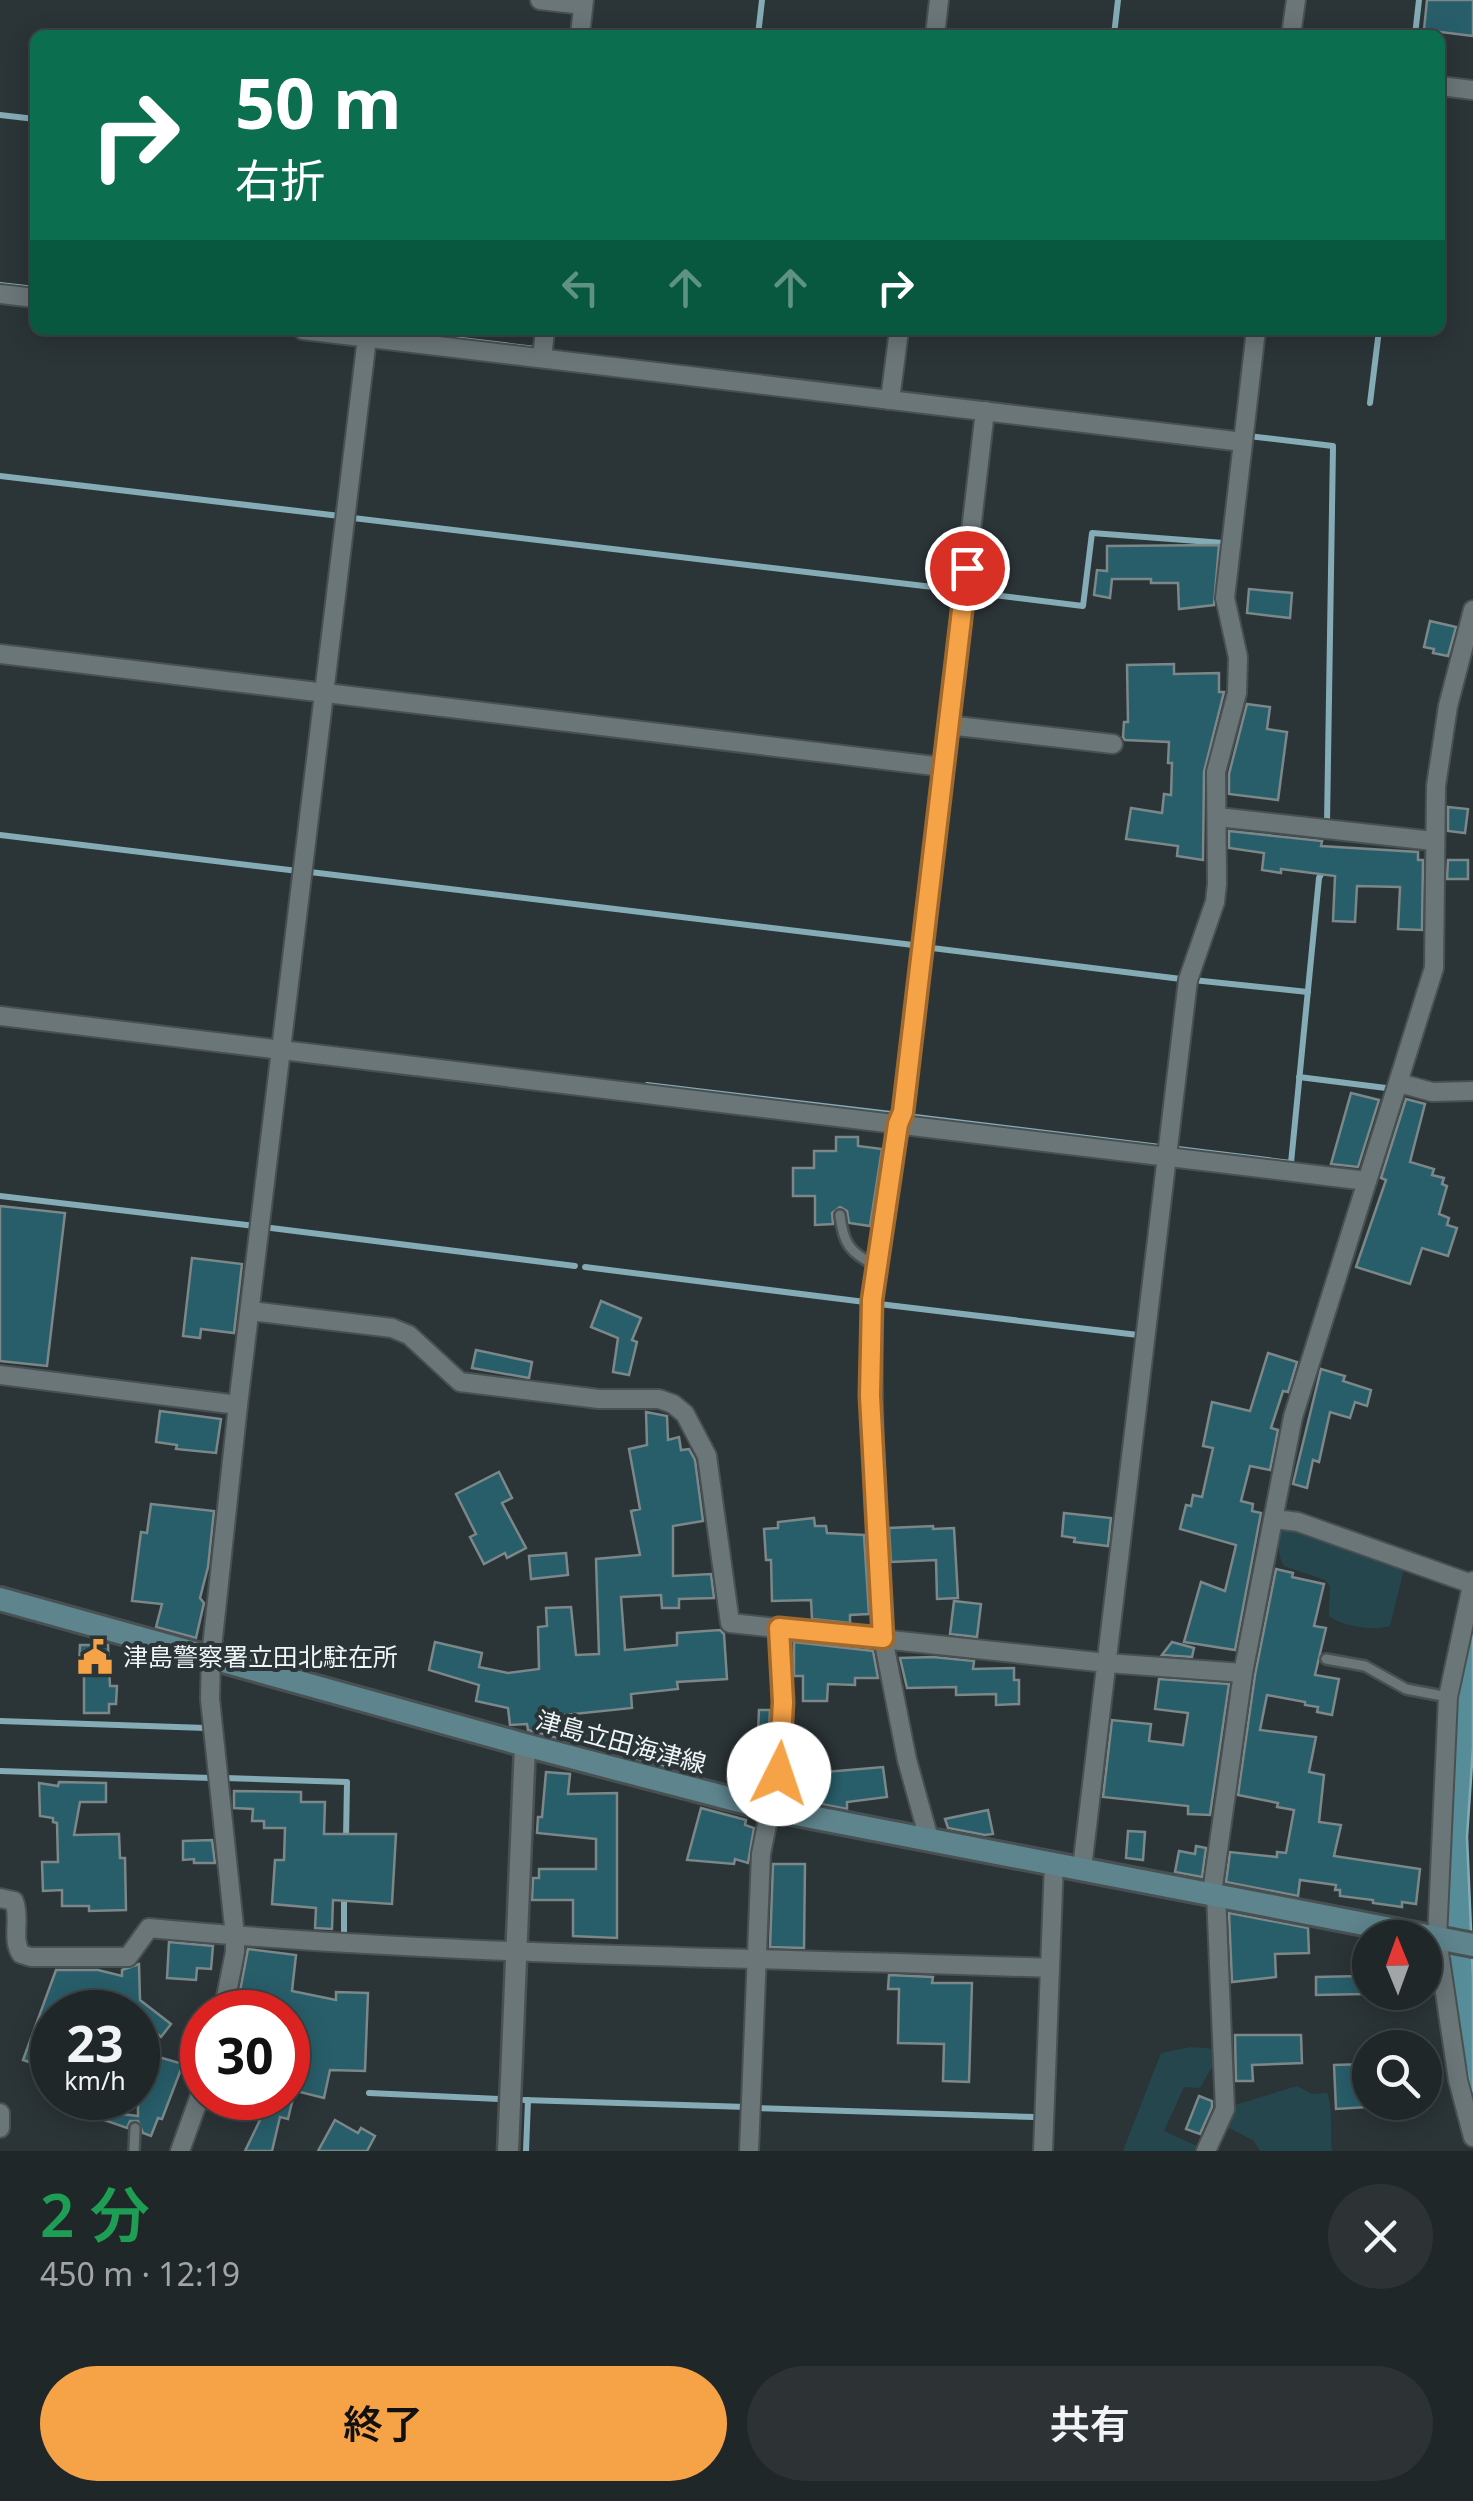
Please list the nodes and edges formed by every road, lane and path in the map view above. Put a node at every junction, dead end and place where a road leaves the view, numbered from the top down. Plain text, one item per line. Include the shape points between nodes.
1 (540, 0) edge
2 (939, 0) edge
3 (1296, 0) edge
4 (584, 3) edge
5 (581, 30) edge
6 (936, 30) edge
7 (1292, 30) edge
8 (1445, 87) edge
9 (1473, 90) edge
10 (0, 294) edge
11 (30, 297) edge
12 (343, 335) edge
13 (544, 335) edge
14 (898, 335) edge
15 (1255, 335) edge
16 (367, 338) junction
17 (542, 358) junction
18 (890, 400) junction
19 (985, 411) junction
20 (1243, 442) junction
21 (1473, 610) edge
22 (0, 654) edge
23 (324, 694) junction
24 (948, 726) junction
25 (1113, 744) dead end
26 (944, 768) junction
27 (1218, 818) junction
28 (1434, 841) junction
29 (0, 1016) edge
30 (282, 1050) junction
31 (1399, 1084) junction
32 (1473, 1091) edge
33 (898, 1124) junction
34 (1168, 1157) junction
35 (1367, 1181) junction
36 (840, 1215) dead end
37 (877, 1266) junction
38 (251, 1311) junction
39 (0, 1376) edge
40 (238, 1404) junction
41 (1274, 1519) junction
42 (1473, 1583) edge
43 (0, 1599) edge
44 (779, 1628) junction
45 (883, 1638) junction
46 (210, 1657) junction
47 (1326, 1659) dead end
48 (1107, 1663) junction
49 (1242, 1674) junction
50 (1448, 1697) junction
51 (525, 1745) junction
52 (774, 1810) junction
53 (930, 1839) junction
54 (1054, 1863) junction
55 (1082, 1868) junction
56 (1214, 1893) junction
57 (0, 1898) edge
58 (1437, 1920) edge
59 (1352, 1922) edge
60 (235, 1936) junction
61 (1442, 1940) edge
62 (1473, 1945) edge
63 (515, 1949) junction
64 (757, 1958) junction
65 (1050, 1968) junction
66 (1442, 1977) edge
67 (227, 1990) edge
68 (0, 2113) edge
69 (191, 2120) edge
70 (0, 2128) edge
71 (135, 2128) dead end
72 (1473, 2138) edge
73 (134, 2151) edge
74 (180, 2151) edge
75 (508, 2151) edge
76 (749, 2151) edge
77 (1043, 2151) edge
78 (1206, 2151) edge

1 - 4 street
2 - 6 street
3 - 7 street
4 - 5 street
8 - 9 street
10 - 11 street
12 - 16 street
13 - 17 street
14 - 18 street
15 - 20 street
16 - 17 street
16 - 23 street
17 - 18 street
18 - 19 street
19 - 20 street
19 - 24 street
20 - 27 street via 1225,598 1238,657 1236,693 1216,772
21 - 28 street via 1448,706
22 - 23 street
23 - 26 street
23 - 30 street
24 - 25 street
24 - 26 street
26 - 33 street
27 - 28 street
27 - 34 street via 1215,902 1188,980
28 - 31 street via 1434,968
29 - 30 street
30 - 33 street
30 - 38 street
31 - 32 street
31 - 35 street
33 - 34 street
33 - 37 street
34 - 35 street
34 - 48 street
35 - 41 street via 1293,1416
36 - 37 lane via 847,1247
37 - 45 street via 870,1396
38 - 40 street
38 - 44 street via 392,1328 409,1335 460,1382 673,1404 707,1456 730,1623
39 - 40 street
40 - 46 street
41 - 42 street
41 - 49 street
42 - 50 street
43 - 46 main road, 津島立田海津線
44 - 45 street
44 - 52 street via 783,1702
45 - 48 street
45 - 53 street via 906,1760
46 - 51 main road, 津島立田海津線
46 - 60 street
47 - 50 lane via 1366,1666 1397,1686
48 - 49 street
48 - 55 street
49 - 56 street
50 - 58 street
51 - 52 main road, 津島立田海津線
51 - 63 street
52 - 53 main road, 津島立田海津線
52 - 64 street via 761,1854
53 - 54 main road, 津島立田海津線
54 - 55 main road, 津島立田海津線
54 - 65 street
55 - 56 main road, 津島立田海津線
56 - 59 main road, 津島立田海津線
56 - 78 street via 1225,2109
57 - 60 street via 14,1901 16,1946 31,1957 128,1958 149,1928
60 - 63 street
60 - 67 street
61 - 62 main road, 津島立田海津線
63 - 64 street
63 - 75 street
64 - 65 street
64 - 76 street
65 - 77 street
66 - 72 street
68 - 70 street
69 - 74 street
71 - 73 lane

